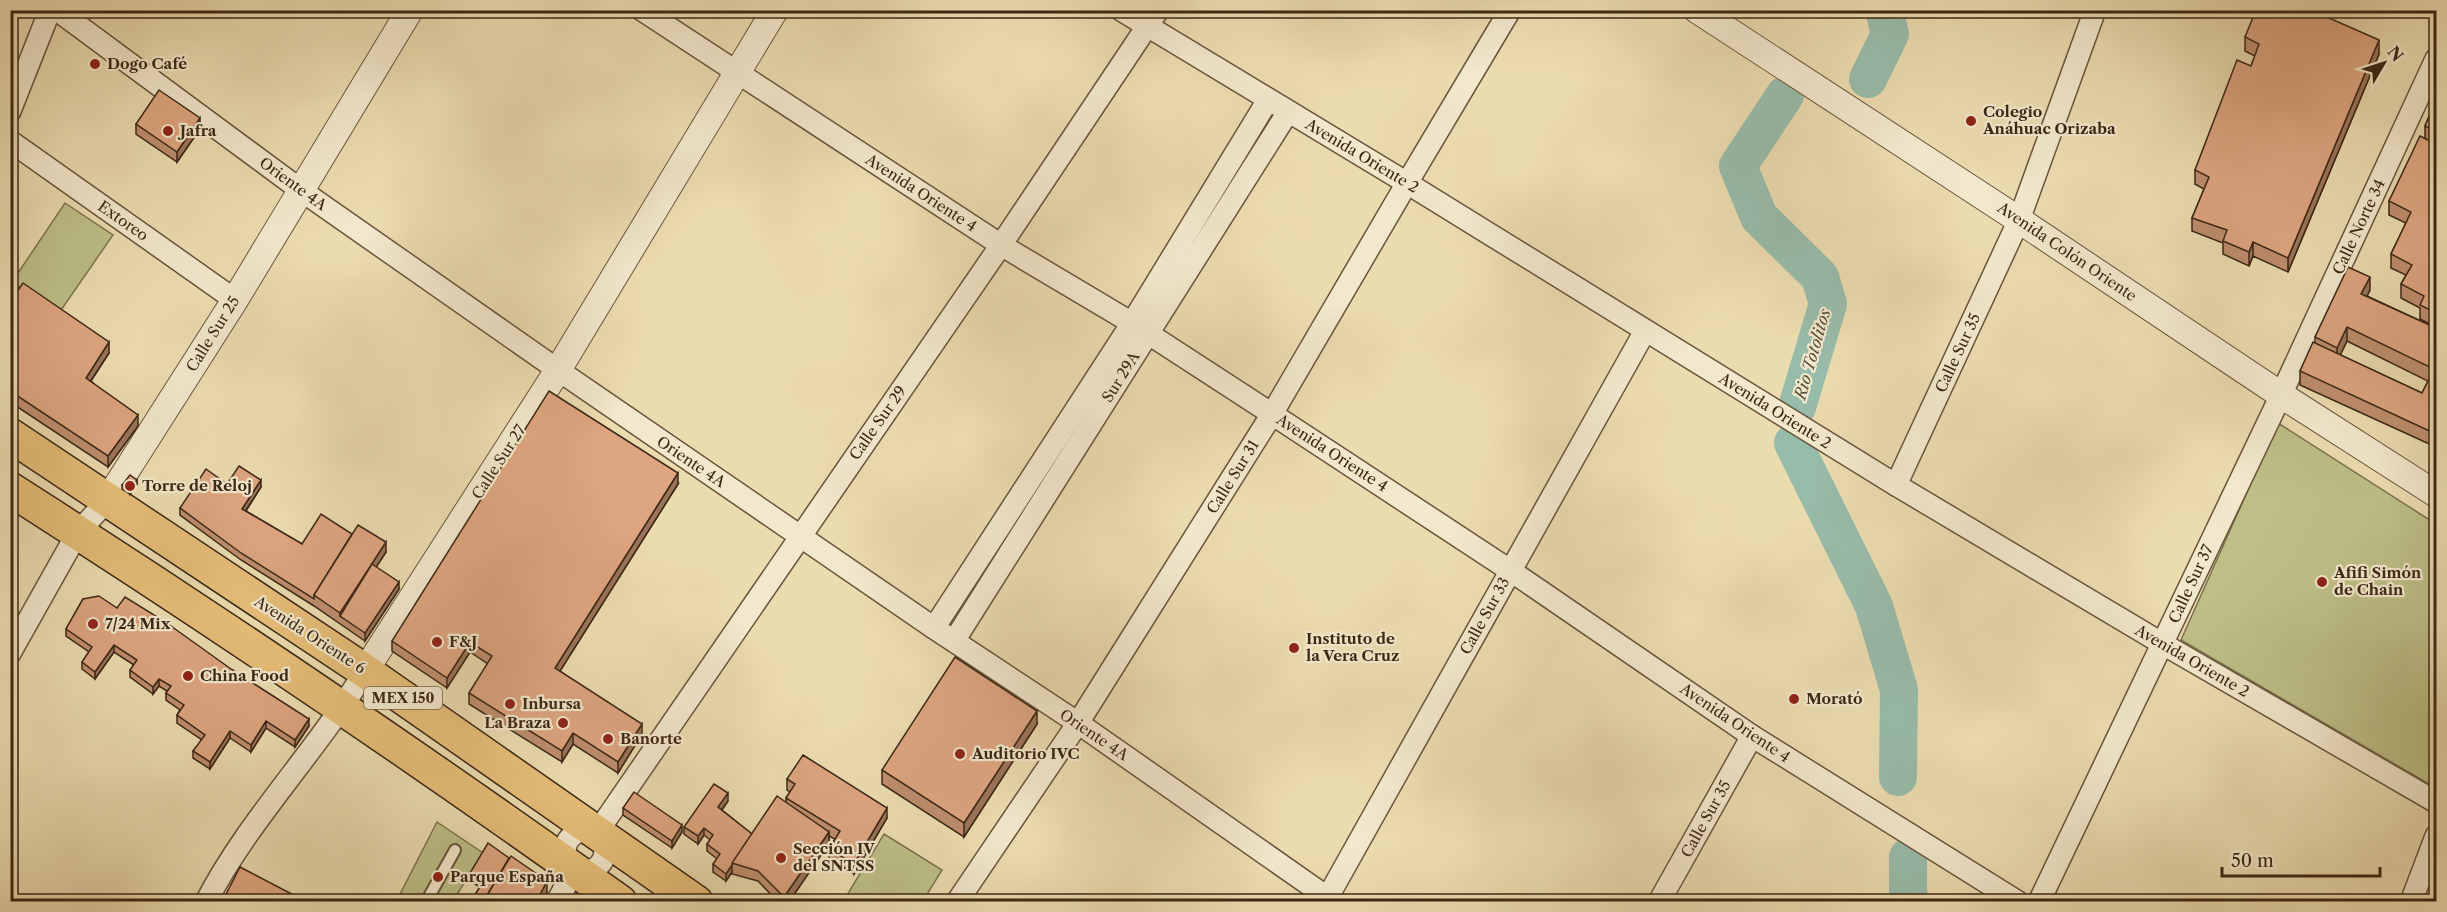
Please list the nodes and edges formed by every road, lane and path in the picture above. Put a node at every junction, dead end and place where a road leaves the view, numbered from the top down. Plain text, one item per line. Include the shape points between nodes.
1 (50, 10) edge
2 (57, 10) edge
3 (410, 10) edge
4 (642, 10) edge
5 (775, 10) edge
6 (1120, 10) edge
7 (1510, 10) edge
8 (1697, 10) edge
9 (2095, 10) edge
10 (1152, 19) edge
11 (2436, 59) edge
12 (19, 65) edge
13 (737, 72) junction
14 (1268, 100) junction
15 (10, 111) edge
16 (1288, 112) junction
17 (10, 141) edge
18 (1407, 183) junction
19 (302, 191) junction
20 (2019, 220) junction
21 (1001, 245) junction
22 (235, 300) junction
23 (1141, 328) junction
24 (1645, 331) junction
25 (558, 370) junction
26 (2281, 395) junction
27 (1272, 414) junction
28 (10, 435) edge
29 (10, 466) edge
30 (1896, 485) junction
31 (10, 489) edge
32 (2436, 494) edge
33 (107, 501) junction
34 (78, 532) junction
35 (800, 536) junction
36 (212, 570) junction
37 (1511, 571) junction
38 (934, 628) junction
39 (954, 641) junction
40 (2163, 644) junction
41 (10, 653) edge
42 (365, 671) junction
43 (343, 707) junction
44 (1078, 723) junction
45 (1752, 736) junction
46 (2436, 802) edge
47 (596, 834) junction
48 (2436, 836) edge
49 (455, 850) dead end
50 (574, 870) junction
51 (1329, 900) edge
52 (206, 902) edge
53 (426, 902) edge
54 (557, 902) edge
55 (620, 902) edge
56 (696, 902) edge
57 (957, 902) edge
58 (1659, 902) edge
59 (2018, 902) edge
60 (2039, 902) edge
61 (2411, 902) edge

1 - 12 street
2 - 19 street, Oriente 4A
3 - 19 street, Calle Sur 25
4 - 13 street, Avenida Oriente 4
5 - 13 street, Calle Sur 27
6 - 10 street, Avenida Oriente 2
7 - 18 street, Calle Sur 31
8 - 20 street, Avenida Colón Oriente
9 - 20 street, Calle Sur 35
10 - 14 street, Avenida Oriente 2
10 - 21 street, Calle Sur 29
11 - 26 street, Calle Norte 34
12 - 15 street
13 - 21 street, Avenida Oriente 4
13 - 25 street, Calle Sur 27
14 - 16 street, Avenida Oriente 2
14 - 23 street, Sur 29A
16 - 18 street, Avenida Oriente 2
16 - 23 street, Sur 29A
17 - 22 street, Extoreo
18 - 24 street, Avenida Oriente 2
18 - 27 street, Calle Sur 31
19 - 22 street, Calle Sur 25
19 - 25 street, Oriente 4A
20 - 26 street, Avenida Colón Oriente
20 - 30 street, Calle Sur 35
21 - 23 street, Avenida Oriente 4
21 - 35 street, Calle Sur 29
22 - 33 street, Calle Sur 25
23 - 27 street, Avenida Oriente 4
23 - 38 street, Sur 29A
23 - 39 street, Sur 29A
24 - 30 street, Avenida Oriente 2
24 - 37 street, Calle Sur 33
25 - 35 street, Oriente 4A
25 - 42 street, Calle Sur 27
26 - 32 street, Avenida Colón Oriente
26 - 40 street, Calle Sur 37
27 - 37 street, Avenida Oriente 4
27 - 44 street, Calle Sur 31
28 - 33 main road, Avenida Oriente 6 / MEX 150
29 - 33 main road via 62,501
30 - 40 street, Avenida Oriente 2
31 - 34 main road, MEX 150
33 - 34 street, Calle Sur 25
33 - 36 main road, Avenida Oriente 6 / MEX 150
34 - 36 main road via 122,530 191,570
34 - 41 street, Calle Sur 25
34 - 43 main road, MEX 150
35 - 38 street, Oriente 4A
35 - 47 street, Calle Sur 29
36 - 42 main road, Avenida Oriente 6 / MEX 150
37 - 45 street, Avenida Oriente 4
37 - 51 street, Calle Sur 33
38 - 39 street, Oriente 4A
39 - 44 street, Oriente 4A
40 - 46 street, Avenida Oriente 2
40 - 60 street, Calle Sur 37
42 - 43 street, Calle Sur 27
42 - 47 main road, Avenida Oriente 6 / MEX 150
43 - 50 main road, MEX 150
43 - 52 street, Calle Sur 27 via 226,863
44 - 51 street, Oriente 4A
44 - 57 street, Calle Sur 31
45 - 58 street, Calle Sur 35
45 - 59 street, Avenida Oriente 4
47 - 50 street via 605,850 603,863 595,870
47 - 50 street via 574,832 564,843
47 - 56 main road, Avenida Oriente 6 / MEX 150
48 - 61 street
49 - 53 lane
50 - 54 street
50 - 55 main road, MEX 150

